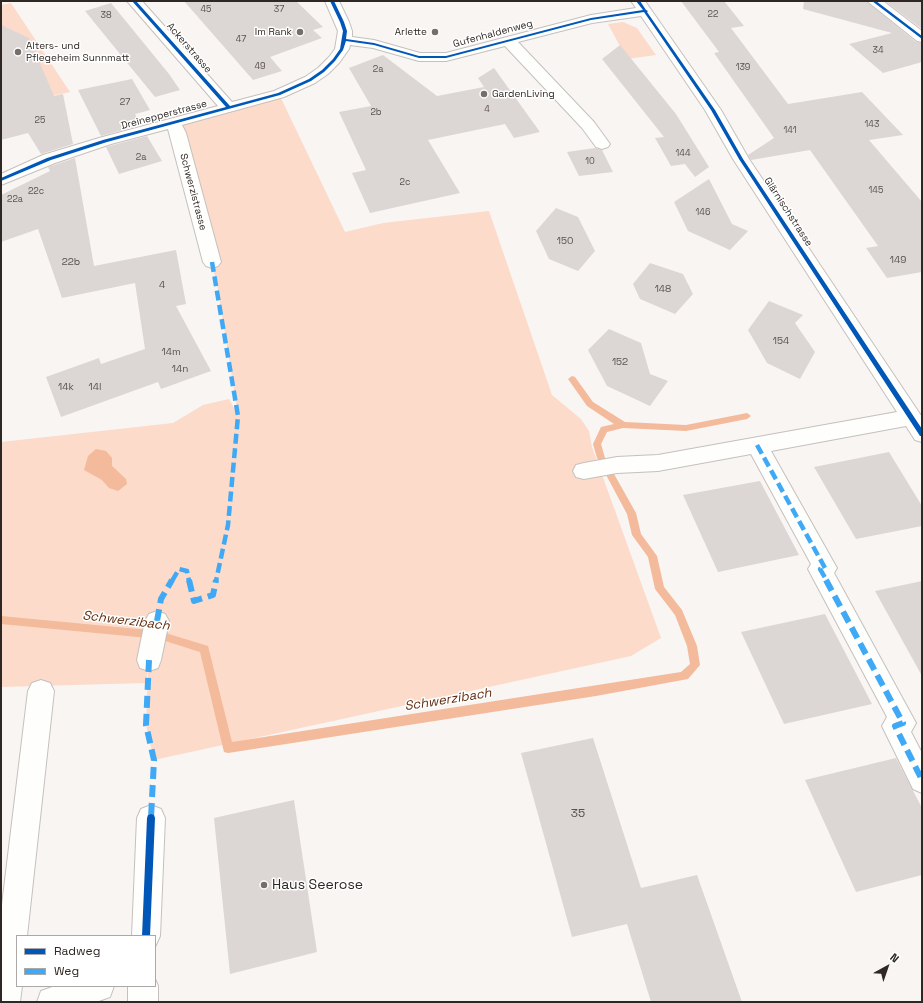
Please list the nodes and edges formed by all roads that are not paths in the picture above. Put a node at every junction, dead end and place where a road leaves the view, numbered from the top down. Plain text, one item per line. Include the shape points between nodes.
1 (134, 1) edge
2 (332, 1) edge
3 (874, 1) edge
4 (642, 6) edge
5 (922, 38) edge
6 (344, 40) junction
7 (508, 40) junction
8 (229, 108) junction
9 (173, 123) junction
10 (602, 144) dead end
11 (1, 180) edge
12 (212, 262) dead end
13 (910, 417) junction
14 (922, 434) edge
15 (757, 445) junction
16 (584, 471) dead end
17 (157, 621) dead end
18 (149, 660) dead end
19 (41, 691) dead end
20 (922, 780) edge
21 (152, 818) dead end
22 (146, 935) edge
23 (96, 987) edge
24 (143, 987) edge
25 (5, 1002) edge
26 (52, 1002) edge
27 (143, 1002) edge

1 - 8 street, Ackerstrasse
2 - 6 street via 342,22
3 - 5 street
4 - 7 street, Gufenhaldenweg
4 - 13 street, Glärnischstrasse via 713,110 749,171
6 - 7 street, Gufenhaldenweg via 374,44 419,57 446,57
6 - 8 street, Dreinepperstrasse via 342,49 334,60 310,80 279,94
7 - 10 street via 588,125
8 - 9 street, Dreinepperstrasse
9 - 11 street, Dreinepperstrasse via 49,159
9 - 12 street, Schwerzistrasse via 178,133
13 - 14 street, Glärnischstrasse
13 - 15 street
15 - 16 street via 658,463 617,465
15 - 20 street via 825,568 820,570 903,723 895,726
17 - 18 street
19 - 25 street
21 - 22 street
23 - 26 street
24 - 27 street

